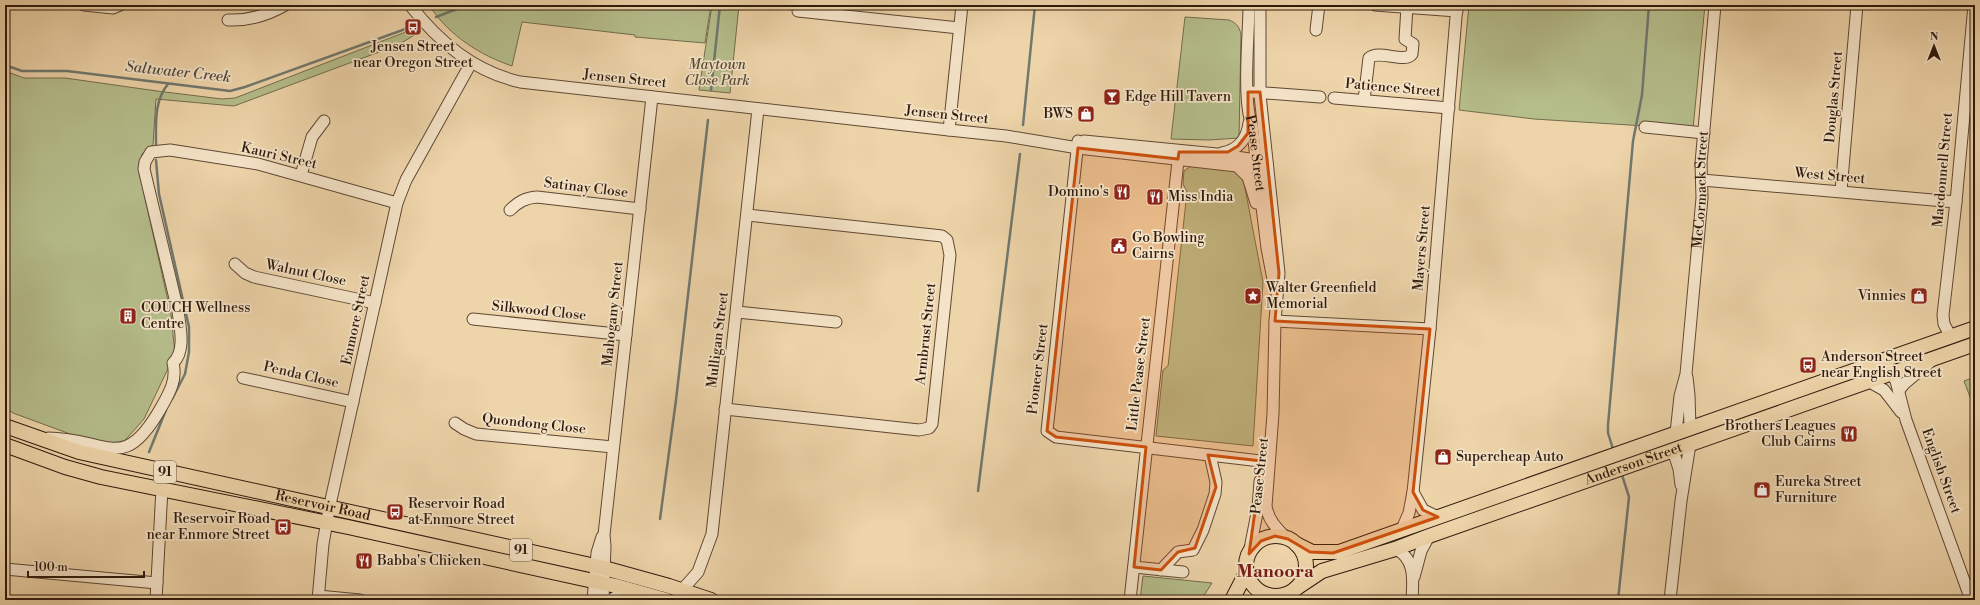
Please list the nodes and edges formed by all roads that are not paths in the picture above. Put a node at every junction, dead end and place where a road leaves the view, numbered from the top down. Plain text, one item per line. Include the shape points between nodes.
1 (84, 5) edge
2 (120, 5) edge
3 (285, 5) edge
4 (410, 5) edge
5 (962, 5) edge
6 (1249, 5) edge
7 (1260, 5) edge
8 (1319, 5) edge
9 (1375, 5) edge
10 (1714, 5) edge
11 (1857, 5) edge
12 (1974, 5) edge
13 (1407, 7) junction
14 (1457, 8) edge
15 (798, 11) dead end
16 (228, 20) dead end
17 (959, 28) junction
18 (1316, 30) dead end
19 (471, 62) junction
20 (1248, 92) junction
21 (1260, 92) junction
22 (652, 97) junction
23 (1320, 97) dead end
24 (1334, 98) dead end
25 (1364, 100) junction
26 (1449, 108) junction
27 (758, 109) junction
28 (1249, 117) junction
29 (324, 121) dead end
30 (1645, 127) dead end
31 (949, 130) junction
32 (1704, 133) junction
33 (1078, 145) junction
34 (1218, 154) junction
35 (1178, 156) junction
36 (1260, 162) junction
37 (1237, 166) junction
38 (301, 175) junction
39 (1702, 180) junction
40 (1841, 192) junction
41 (1956, 202) junction
42 (397, 203) junction
43 (640, 209) junction
44 (510, 210) dead end
45 (747, 216) junction
46 (1264, 228) junction
47 (235, 264) dead end
48 (1277, 301) junction
49 (375, 303) junction
50 (737, 312) junction
51 (473, 319) dead end
52 (1275, 321) junction
53 (836, 322) dead end
54 (1975, 328) edge
55 (1430, 329) junction
56 (626, 335) junction
57 (1950, 337) junction
58 (1975, 344) edge
59 (1936, 358) junction
60 (1884, 360) junction
61 (1890, 373) junction
62 (243, 378) dead end
63 (1868, 381) junction
64 (1899, 390) junction
65 (353, 402) junction
66 (725, 409) junction
67 (1904, 416) junction
68 (456, 423) dead end
69 (5, 426) edge
70 (1683, 431) junction
71 (35, 438) junction
72 (1690, 444) junction
73 (5, 445) edge
74 (613, 448) junction
75 (1146, 448) junction
76 (1673, 450) junction
77 (1210, 455) junction
78 (1266, 461) junction
79 (162, 488) junction
80 (1413, 492) junction
81 (1681, 499) junction
82 (329, 508) junction
83 (1438, 517) junction
84 (326, 523) junction
85 (1402, 529) junction
86 (1429, 536) junction
87 (1292, 541) junction
88 (1395, 549) junction
89 (1249, 554) junction
90 (600, 567) junction
91 (1134, 567) junction
92 (5, 569) edge
93 (1161, 570) junction
94 (1247, 571) junction
95 (698, 572) junction
96 (1183, 572) dead end
97 (1414, 578) junction
98 (599, 582) junction
99 (157, 583) junction
100 (1295, 589) junction
101 (682, 590) junction
102 (1275, 595) junction
103 (318, 598) edge
104 (705, 598) edge
105 (156, 600) edge
106 (360, 600) edge
107 (594, 600) edge
108 (603, 600) edge
109 (611, 600) edge
110 (642, 600) edge
111 (666, 600) edge
112 (1130, 600) edge
113 (1232, 600) edge
114 (1258, 600) edge
115 (1412, 600) edge
116 (1670, 600) edge
117 (1971, 600) edge

1 - 2 street via 113,8
3 - 16 street via 246,21
4 - 19 street, Jensen Street via 439,39
5 - 17 street
6 - 20 street, Pease Street
7 - 21 street, Pease Street
8 - 18 street
9 - 13 street
10 - 32 street, McCormack Street
11 - 40 street, Douglas Street
12 - 41 street, Macdonnell Street
13 - 14 street
13 - 25 street via 1404,39 1413,44 1412,54 1407,58 1376,55 1369,58
14 - 26 street, Mayers Street
15 - 17 street
17 - 31 street
19 - 22 street, Jensen Street via 498,76 520,82
19 - 42 street, Enmore Street via 406,180
20 - 21 street
20 - 28 street, Pease Street
21 - 23 street
21 - 36 street, Pease Street
22 - 27 street, Jensen Street
22 - 43 street, Mahogany Street
24 - 25 street, Patience Street
25 - 26 street, Patience Street
26 - 55 street, Mayers Street
27 - 31 street, Jensen Street
27 - 45 street, Mulligan Street
28 - 34 street via 1248,133 1242,142 1233,150
28 - 36 street, Pease Street
29 - 38 street via 312,137
30 - 32 street
31 - 33 street, Jensen Street via 1032,136
32 - 39 street, McCormack Street
33 - 35 street, Jensen Street
33 - 75 street, Pioneer Street via 1047,431 1056,437
34 - 35 street, Jensen Street
34 - 36 street, Jensen Street
35 - 37 street, Jensen Street
35 - 75 street, Little Pease Street
36 - 37 street, Jensen Street
36 - 46 street, Pease Street
36 - 48 street, Pease Street via 1279,266
37 - 46 street via 1246,173 1250,182
38 - 42 street, Kauri Street
38 - 71 street, Kauri Street via 246,162 170,150 151,152 144,169 181,331 180,352 173,363 175,379 148,429 141,438 126,446 106,448 68,440
39 - 40 street, West Street
39 - 70 street, McCormack Street via 1686,374 1680,396
40 - 41 street, West Street
41 - 57 street, Macdonnell Street via 1944,315
42 - 49 street, Enmore Street
43 - 44 street, Satinay Close via 536,197 527,198
43 - 56 street, Mahogany Street
45 - 50 street, Mulligan Street
45 - 66 street, Armbrust Street via 942,236 947,240 950,256 932,424 929,428 919,430
46 - 48 street, Pease Street
47 - 49 street, Walnut Close via 254,277
48 - 52 street, Pease Street
49 - 65 street, Enmore Street
50 - 53 street
50 - 66 street, Mulligan Street
51 - 56 street, Silkwood Close
52 - 55 street
52 - 78 street, Pease Street
54 - 57 main road, Anderson Street
55 - 80 street, Mayers Street
56 - 74 street, Mahogany Street
57 - 60 main road, Anderson Street
58 - 59 main road, Anderson Street
59 - 61 main road, Anderson Street
59 - 64 street
60 - 61 street, English Street
60 - 70 main road, Anderson Street
61 - 63 main road, Anderson Street
61 - 64 street, English Street
61 - 67 street, English Street
62 - 65 street, Penda Close
63 - 67 street via 1884,390
63 - 72 main road, Anderson Street
64 - 67 street, English Street
65 - 82 street, Enmore Street
66 - 95 street, Mulligan Street via 712,534
67 - 117 street, English Street
68 - 74 street, Quondong Close via 464,430 476,434
69 - 71 main road, Reservoir Road / 91
70 - 72 main road, McCormack Street
70 - 76 main road, McCormack Street
70 - 83 main road, Anderson Street
71 - 82 main road, Reservoir Road / 91 via 79,452
72 - 76 main road, Anderson Street
72 - 81 street, McCormack Street
73 - 79 main road, Reservoir Road / 91 via 83,473
74 - 90 street, Mahogany Street via 604,535 598,548
75 - 77 street, Pioneer Street
75 - 91 street, Little Pease Street
76 - 81 street, McCormack Street via 1680,473
76 - 86 main road, Anderson Street
77 - 78 street, Pioneer Street
77 - 93 street via 1216,487 1203,530 1193,550 1178,552
78 - 87 street, Pease Street via 1267,512 1276,528
78 - 89 street, Pease Street
79 - 84 main road, Reservoir Road / 91
79 - 99 street
80 - 83 street via 1423,510
80 - 85 street, Mayers Street via 1409,513
81 - 116 street, McCormack Street
82 - 84 street, Enmore Street
82 - 90 main road, Reservoir Road / 91
83 - 85 main road, Anderson Street
84 - 98 main road, Reservoir Road / 91
84 - 103 street, Enmore Street
85 - 87 main road, Anderson Street via 1333,553 1310,552
86 - 88 main road, Anderson Street
86 - 97 street via 1421,551
87 - 89 main road via 1279,536 1265,538 1257,543
87 - 100 main road via 1304,556 1306,566 1302,581
88 - 97 street via 1404,554 1410,563
88 - 100 main road, Anderson Street via 1322,571
89 - 94 main road
90 - 98 street, Mahogany Street
90 - 101 main road, Reservoir Road / 91
91 - 93 street
91 - 112 street, Little Pease Street
92 - 99 street
93 - 96 street
94 - 102 main road via 1249,579 1257,588
94 - 113 main road
95 - 101 street, Mulligan Street
95 - 104 street, Mulligan Street
97 - 115 street
98 - 107 street
98 - 108 street
98 - 111 main road, Reservoir Road / 91
99 - 105 street
100 - 102 main road
101 - 104 main road, Reservoir Road / 91
102 - 114 main road
103 - 106 street
109 - 110 street via 622,595

